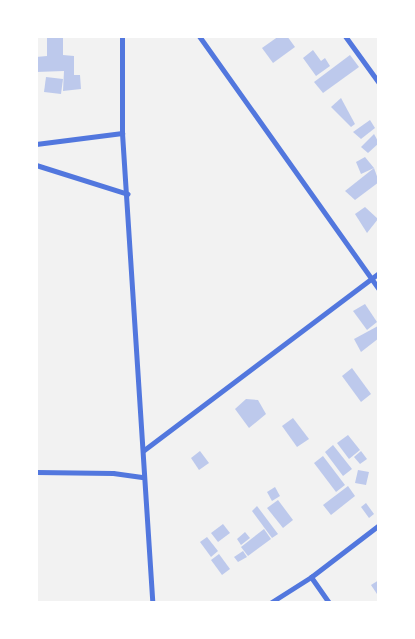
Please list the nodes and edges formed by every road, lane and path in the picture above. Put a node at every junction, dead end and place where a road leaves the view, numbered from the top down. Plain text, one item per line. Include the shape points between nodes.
1 (122, 36) edge
2 (199, 36) edge
3 (345, 36) edge
4 (379, 83) edge
5 (122, 133) junction
6 (36, 144) edge
7 (36, 165) edge
8 (128, 194) junction
9 (379, 273) edge
10 (371, 278) junction
11 (379, 290) edge
12 (144, 450) junction
13 (36, 472) edge
14 (142, 477) junction
15 (379, 525) edge
16 (311, 576) junction
17 (152, 603) edge
18 (270, 603) edge
19 (329, 603) edge

1 - 5 street
2 - 10 street
3 - 4 street
5 - 6 street
5 - 8 street
7 - 8 street
8 - 12 street
9 - 10 street
10 - 11 street
10 - 12 street
12 - 14 street
13 - 14 street via 113,473
14 - 17 street
15 - 16 street
16 - 18 street
16 - 19 street

